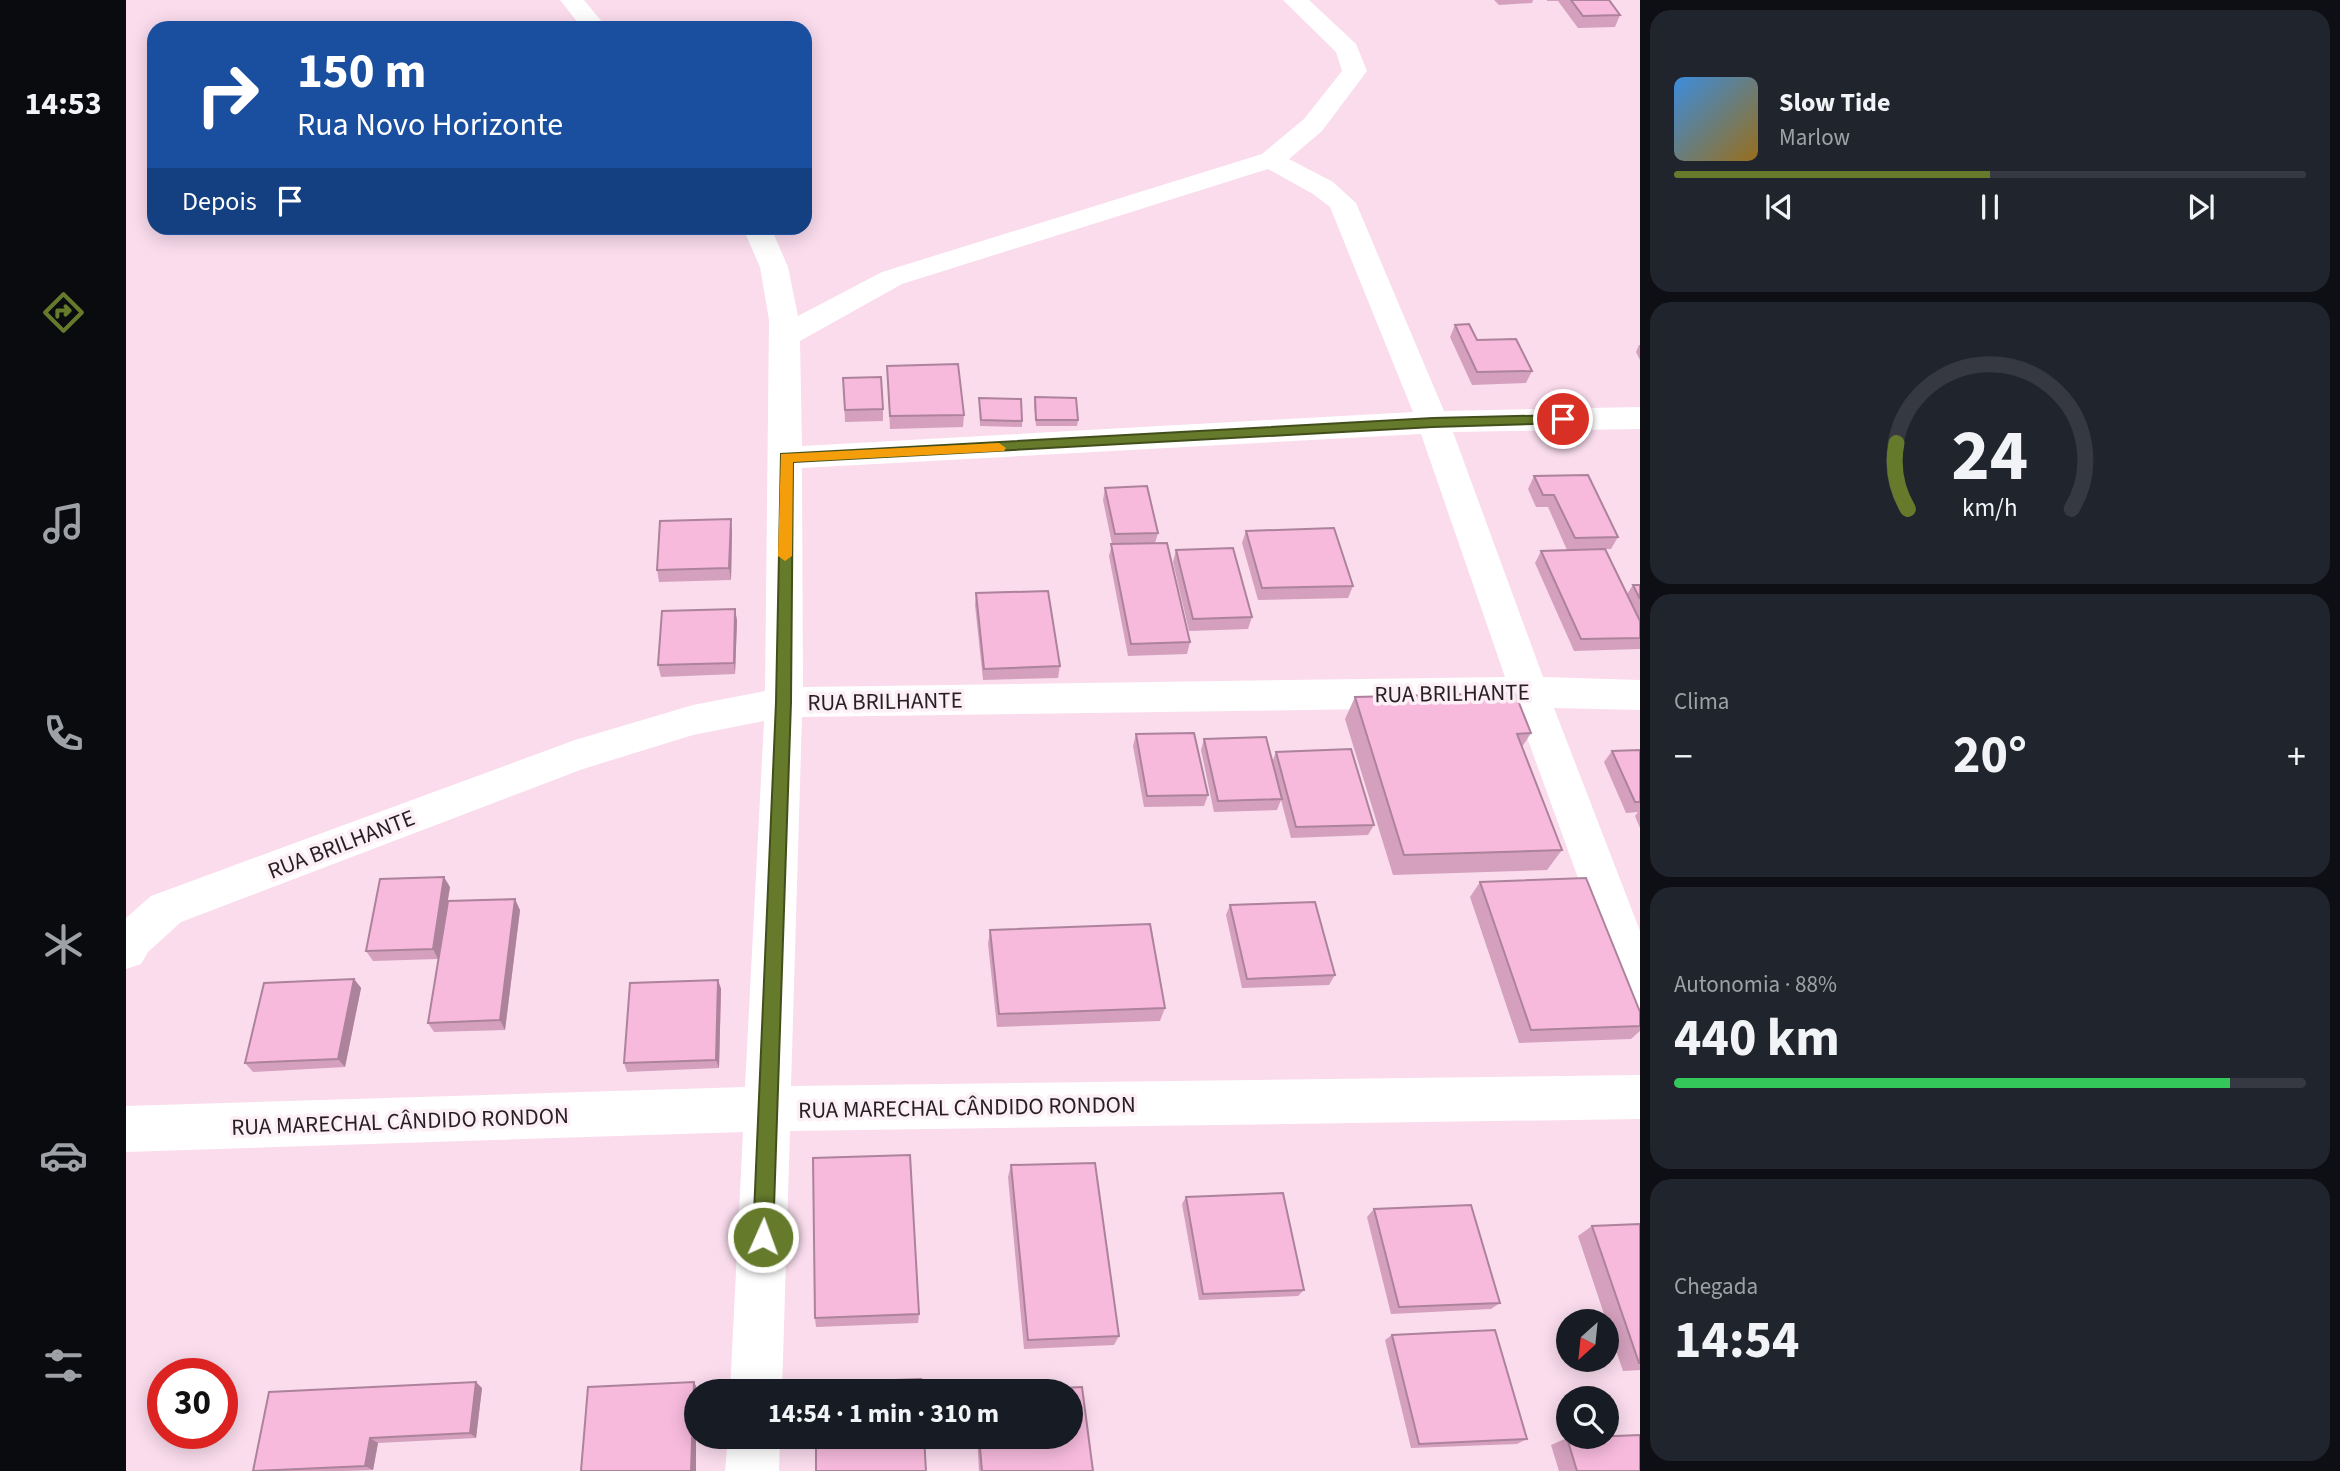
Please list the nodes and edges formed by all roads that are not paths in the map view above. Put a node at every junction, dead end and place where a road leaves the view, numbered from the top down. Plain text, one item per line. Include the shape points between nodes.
1 (572, 0) edge
2 (1295, 0) edge
3 (589, 21) edge
4 (1271, 160) junction
5 (760, 235) edge
6 (785, 336) junction
7 (1640, 418) edge
8 (1433, 422) junction
9 (786, 458) junction
10 (1529, 692) junction
11 (1640, 695) edge
12 (784, 702) junction
13 (130, 944) edge
14 (1640, 988) edge
15 (1640, 1097) edge
16 (768, 1109) junction
17 (126, 1129) edge
18 (757, 1379) edge
19 (753, 1449) edge
20 (752, 1471) edge

1 - 3 street
2 - 4 street via 1347,49 1355,71 1313,125
4 - 6 street via 892,278
4 - 8 street via 1342,203
5 - 6 street via 774,267
6 - 9 street
7 - 8 street
8 - 9 street
8 - 10 street
9 - 12 street
10 - 11 street, RUA BRILHANTE
10 - 12 street, RUA BRILHANTE
10 - 14 street
12 - 13 street, RUA BRILHANTE via 693,720 575,756 166,909
12 - 16 street
15 - 16 street, RUA MARECHAL CÂNDIDO RONDON
16 - 17 street, RUA MARECHAL CÂNDIDO RONDON
16 - 18 street
19 - 20 street

